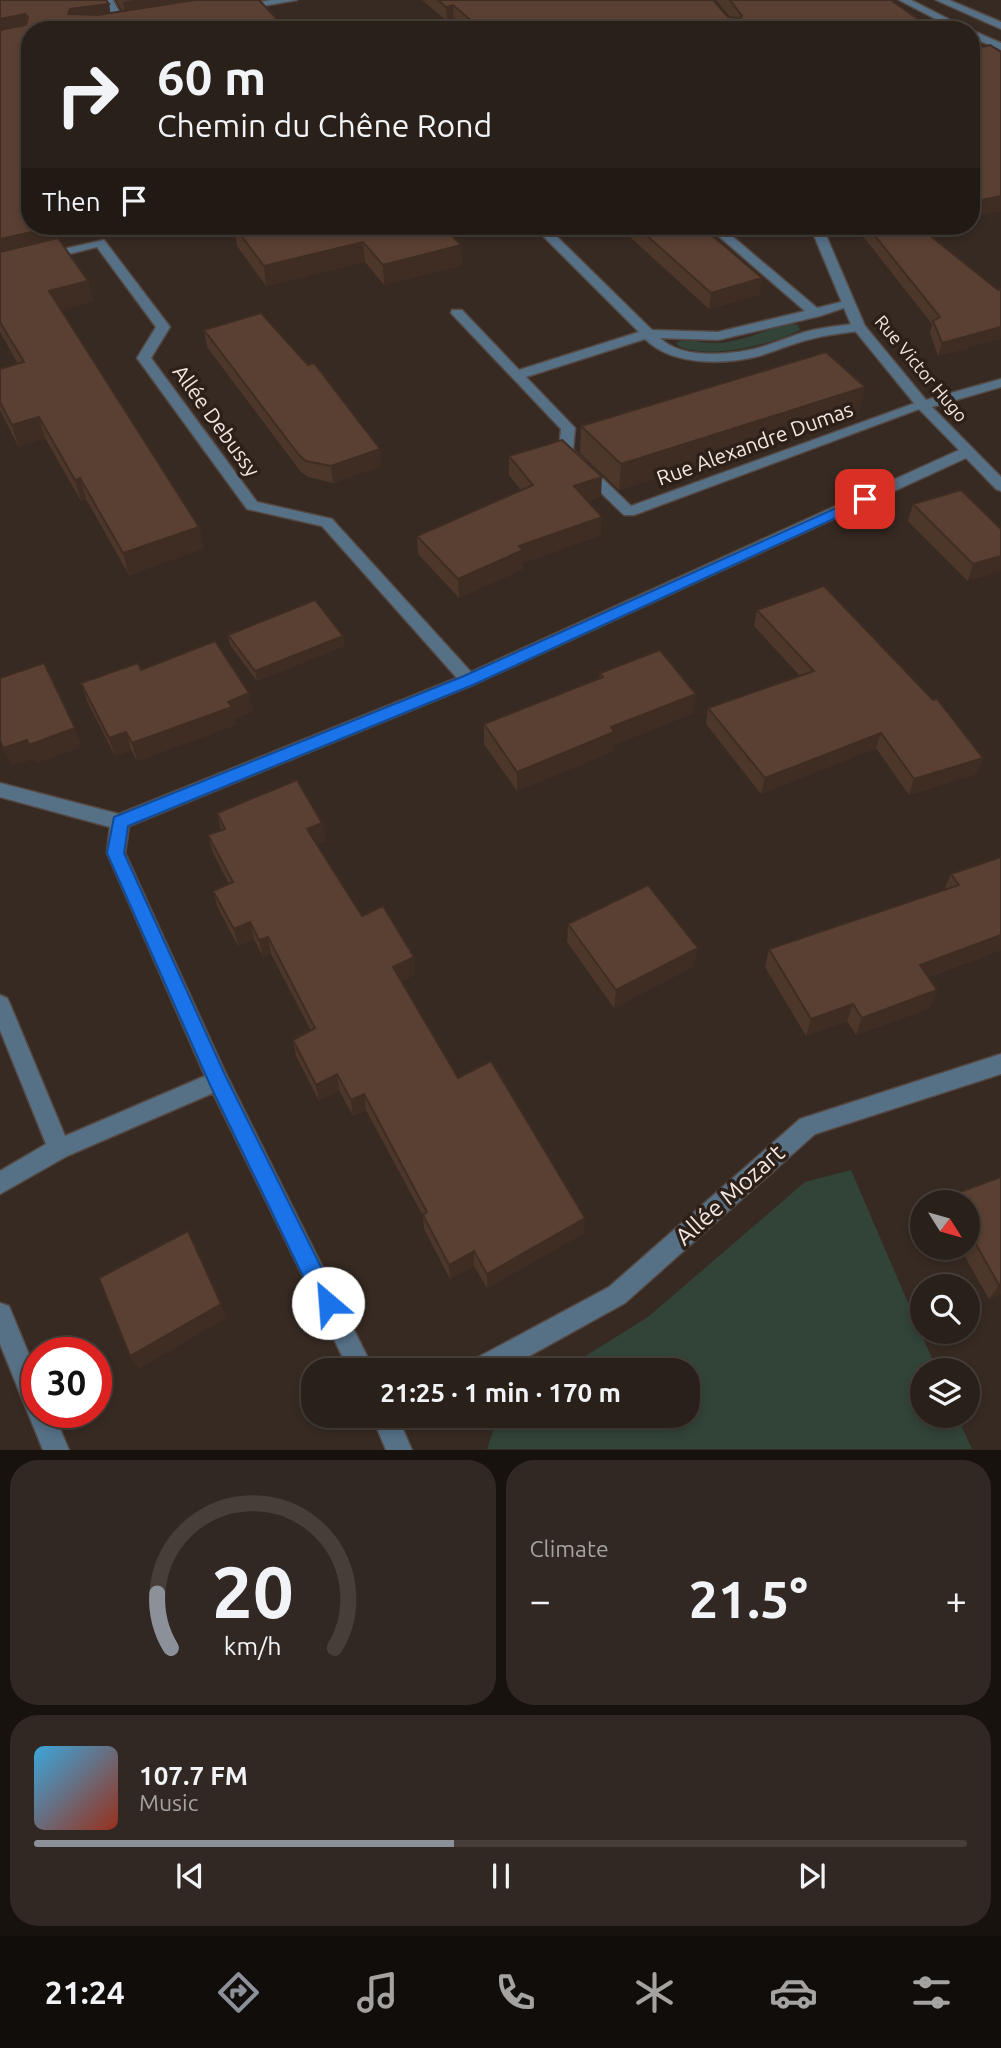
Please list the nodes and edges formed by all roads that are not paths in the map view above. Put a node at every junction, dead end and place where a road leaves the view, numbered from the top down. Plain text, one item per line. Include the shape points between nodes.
1 (108, 0) edge
2 (292, 0) edge
3 (904, 0) edge
4 (941, 0) edge
5 (226, 9) edge
6 (119, 21) edge
7 (947, 21) edge
8 (1001, 26) edge
9 (980, 37) edge
10 (1001, 47) edge
11 (548, 235) edge
12 (724, 235) edge
13 (820, 235) edge
14 (0, 267) edge
15 (849, 304) junction
16 (457, 313) dead end
17 (815, 313) junction
18 (859, 327) junction
19 (647, 334) junction
20 (517, 375) junction
21 (1001, 383) edge
22 (923, 405) junction
23 (967, 452) junction
24 (1001, 486) edge
25 (469, 680) junction
26 (0, 790) edge
27 (120, 822) junction
28 (0, 1004) edge
29 (1001, 1064) edge
30 (218, 1081) junction
31 (59, 1149) junction
32 (0, 1183) edge
33 (0, 1315) edge
34 (356, 1358) edge
35 (502, 1358) edge
36 (21, 1366) edge
37 (47, 1428) edge
38 (392, 1428) edge
39 (56, 1450) edge
40 (399, 1450) edge

1 - 6 street
2 - 5 street
3 - 7 street
4 - 8 street
9 - 10 street
11 - 19 street
12 - 17 street
13 - 15 street, Rue Victor Hugo
14 - 25 street, Allée Debussy via 100,243 163,327 144,358 252,506 327,522
15 - 17 street
15 - 18 street, Rue Victor Hugo
16 - 20 street
17 - 19 street via 718,336
18 - 19 street via 809,335 755,353 715,358 660,346
18 - 22 street, Rue Victor Hugo
19 - 20 street
20 - 22 street, Rue Alexandre Dumas via 568,428 566,451 629,512
21 - 22 street, Rue Alexandre Dumas
22 - 23 street, Rue Victor Hugo
23 - 24 street, Rue Victor Hugo
23 - 25 street
25 - 27 street
26 - 27 street
27 - 30 street via 116,853
28 - 31 street
29 - 35 street, Allée Mozart via 808,1126 617,1296
30 - 31 street
30 - 34 street
31 - 32 street
33 - 36 street
37 - 39 street
38 - 40 street

